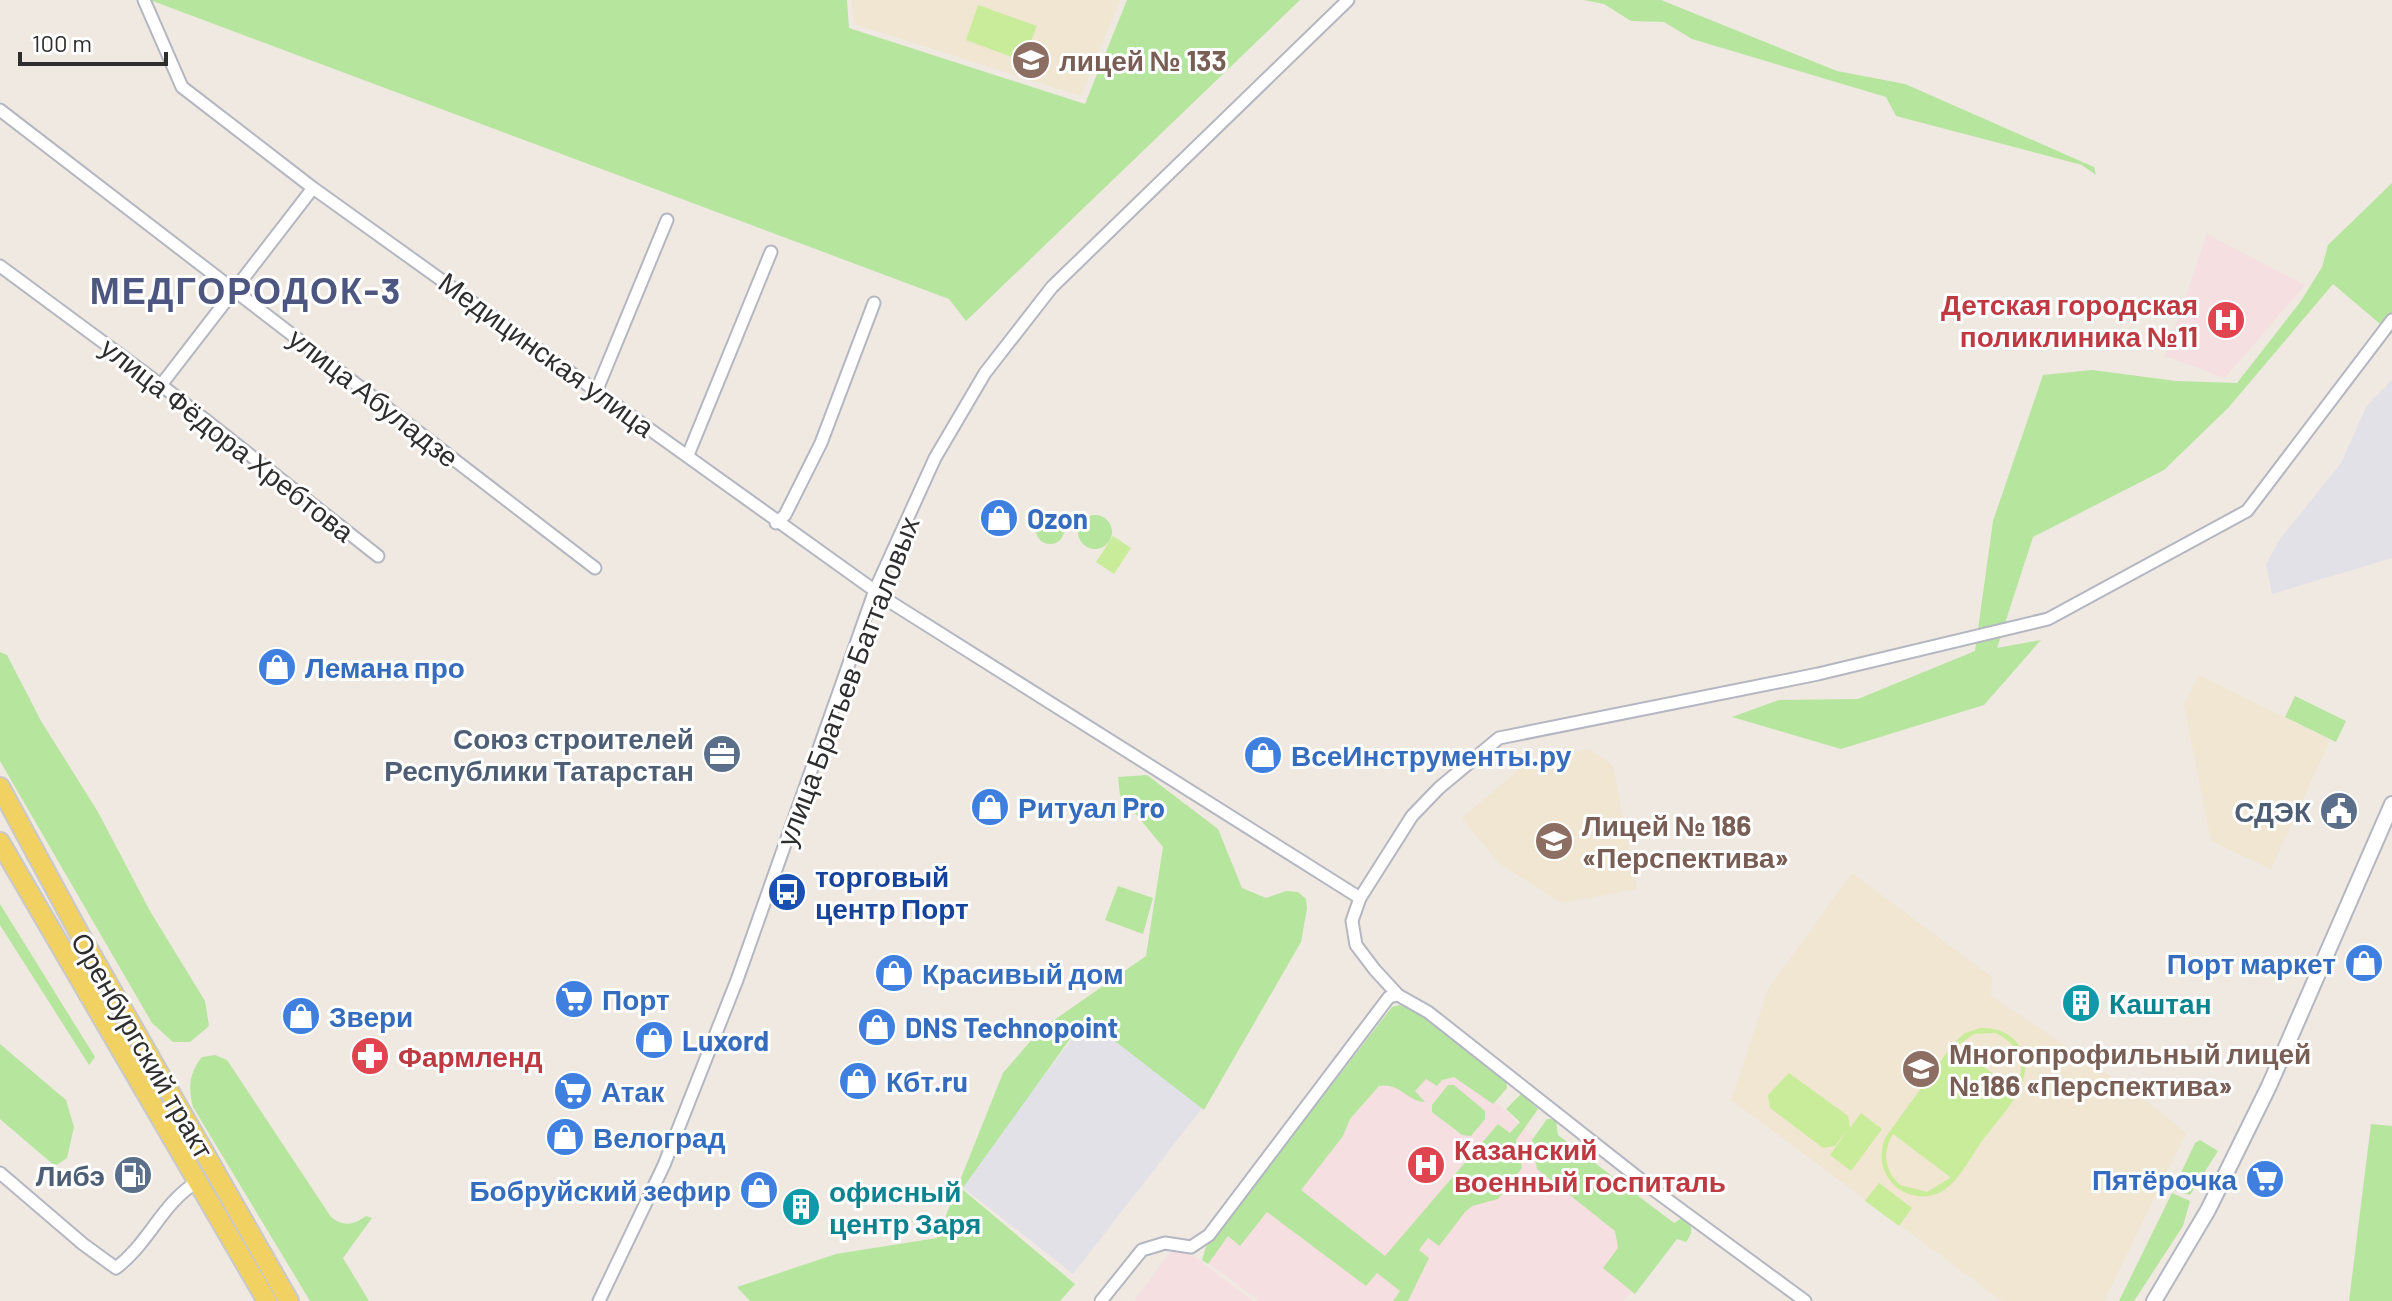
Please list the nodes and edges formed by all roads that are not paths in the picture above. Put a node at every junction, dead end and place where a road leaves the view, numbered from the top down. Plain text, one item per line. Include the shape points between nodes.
1 (144, 0) edge
2 (1348, 0) edge
3 (0, 110) edge
4 (313, 188) junction
5 (667, 220) dead end
6 (771, 252) dead end
7 (0, 266) edge
8 (235, 290) junction
9 (874, 303) dead end
10 (2392, 320) edge
11 (161, 385) junction
12 (596, 392) junction
13 (688, 455) junction
14 (776, 523) junction
15 (378, 556) dead end
16 (595, 568) dead end
17 (875, 590) junction
18 (0, 787) edge
19 (2392, 804) edge
20 (0, 842) edge
21 (1360, 898) junction
22 (1398, 995) junction
23 (0, 1173) edge
24 (198, 1181) junction
25 (267, 1301) edge
26 (289, 1301) edge
27 (599, 1301) edge
28 (1101, 1301) edge
29 (1805, 1301) edge
30 (2154, 1301) edge

1 - 4 street, Медицинская улица via 182,87
2 - 17 street, улица Братьев Батталовых via 1052,287 1017,328 935,458
3 - 8 street, улица Абуладзе
4 - 8 street
4 - 12 street, Медицинская улица
5 - 12 street
6 - 13 street
7 - 11 street, улица Фёдора Хребтова
8 - 11 street
8 - 16 street, улица Абуладзе
9 - 14 street via 821,443
10 - 21 street via 2247,511 2048,619 1818,674 1499,738 1412,816
11 - 15 street, улица Фёдора Хребтова
12 - 13 street, Медицинская улица
13 - 14 street, Медицинская улица
14 - 17 street, Медицинская улица
17 - 21 street, Медицинская улица
17 - 27 street, улица Братьев Батталовых via 731,997 664,1165
18 - 26 main road, Оренбургский тракт
19 - 30 street via 2269,1086 2208,1210
20 - 24 main road, Оренбургский тракт
21 - 22 street via 1352,921 1356,945
22 - 28 street via 1389,997 1209,1235 1191,1247 1165,1243 1142,1250
22 - 29 street via 1428,1012
23 - 24 street via 116,1268 177,1194
24 - 25 main road, Оренбургский тракт

